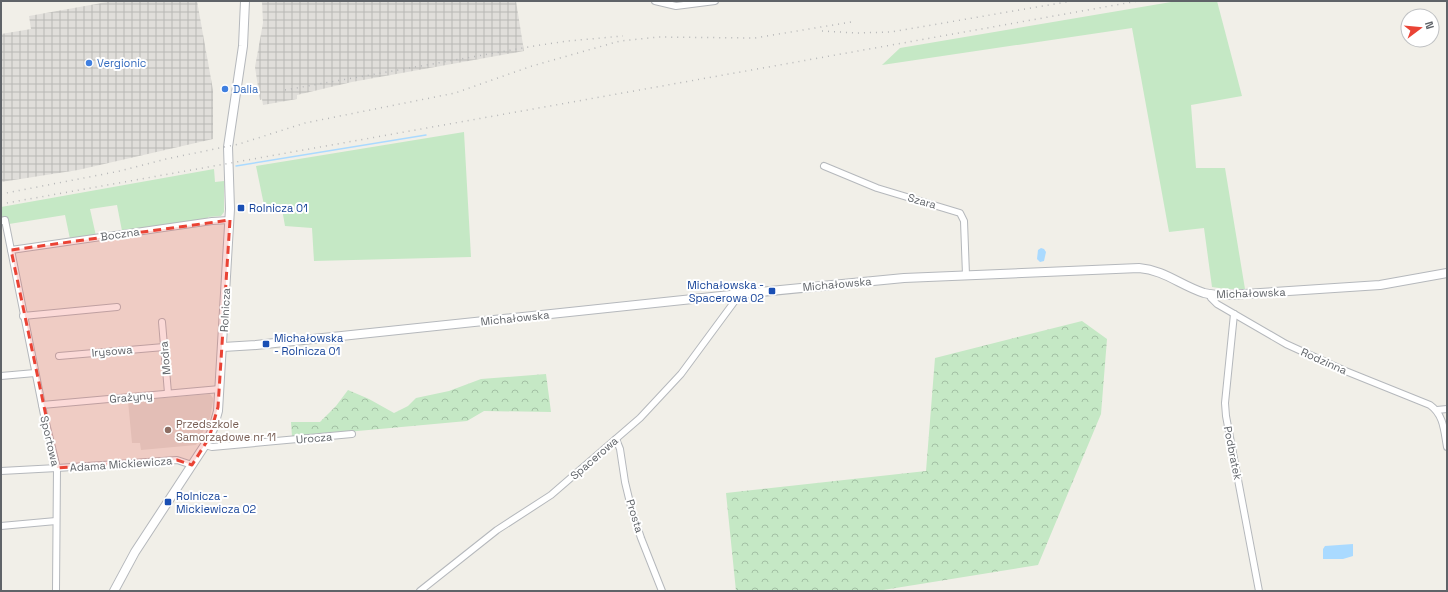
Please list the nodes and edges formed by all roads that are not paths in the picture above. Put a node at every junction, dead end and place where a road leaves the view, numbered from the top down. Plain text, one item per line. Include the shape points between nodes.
1 (245, 1) edge
2 (655, 1) edge
3 (716, 1) edge
4 (824, 166) dead end
5 (230, 220) junction
6 (3, 221) edge
7 (11, 250) junction
8 (1447, 273) edge
9 (966, 275) junction
10 (740, 294) junction
11 (1209, 294) junction
12 (117, 307) dead end
13 (1234, 314) junction
14 (23, 316) junction
15 (162, 322) dead end
16 (164, 347) junction
17 (223, 347) junction
18 (59, 356) dead end
19 (35, 373) junction
20 (1, 376) edge
21 (220, 389) junction
22 (168, 393) junction
23 (42, 404) junction
24 (1447, 409) edge
25 (1437, 410) junction
26 (352, 434) dead end
27 (616, 439) junction
28 (205, 444) junction
29 (1447, 447) edge
30 (192, 465) junction
31 (57, 468) junction
32 (1, 471) edge
33 (56, 520) junction
34 (1, 526) edge
35 (56, 591) edge
36 (114, 591) edge
37 (420, 591) edge
38 (662, 591) edge
39 (1260, 591) edge

1 - 5 street, Rolnicza via 243,46 228,147
2 - 3 street via 676,6
4 - 9 street, Szara via 877,188 960,213 964,218
5 - 7 street, Boczna
5 - 17 street, Rolnicza
6 - 7 street, Sportowa
7 - 14 street, Sportowa
8 - 11 street, Michałowska via 1380,285 1256,294
9 - 10 street, Michałowska via 897,278
9 - 11 street, Michałowska via 1139,268 1163,273
10 - 17 street, Michałowska
10 - 27 street, Spacerowa via 681,374 648,410
11 - 13 street, Rodzinna via 1216,304
12 - 14 street
13 - 25 street, Rodzinna via 1286,344 1426,403
13 - 39 street, Podbratek via 1225,403 1226,416
14 - 19 street, Sportowa
15 - 16 street, Modra
16 - 18 street, Irysowa
16 - 22 street, Modra
17 - 21 street, Rolnicza
19 - 20 street
19 - 23 street, Sportowa
21 - 22 street, Grażyny
21 - 28 street, Rolnicza via 217,416
22 - 23 street, Grażyny
23 - 31 street, Sportowa
24 - 25 street
25 - 29 street via 1441,417
26 - 28 street, Urocza via 212,447
27 - 37 street, Spacerowa via 552,495 497,530
27 - 38 street, Prosta via 632,511
28 - 30 street, Rolnicza
30 - 31 street, Adama Mickiewicza via 177,460
30 - 36 street, Rolnicza via 134,552
31 - 32 street, Adama Mickiewicza
31 - 33 street, Sportowa
33 - 34 street
33 - 35 street, Sportowa

